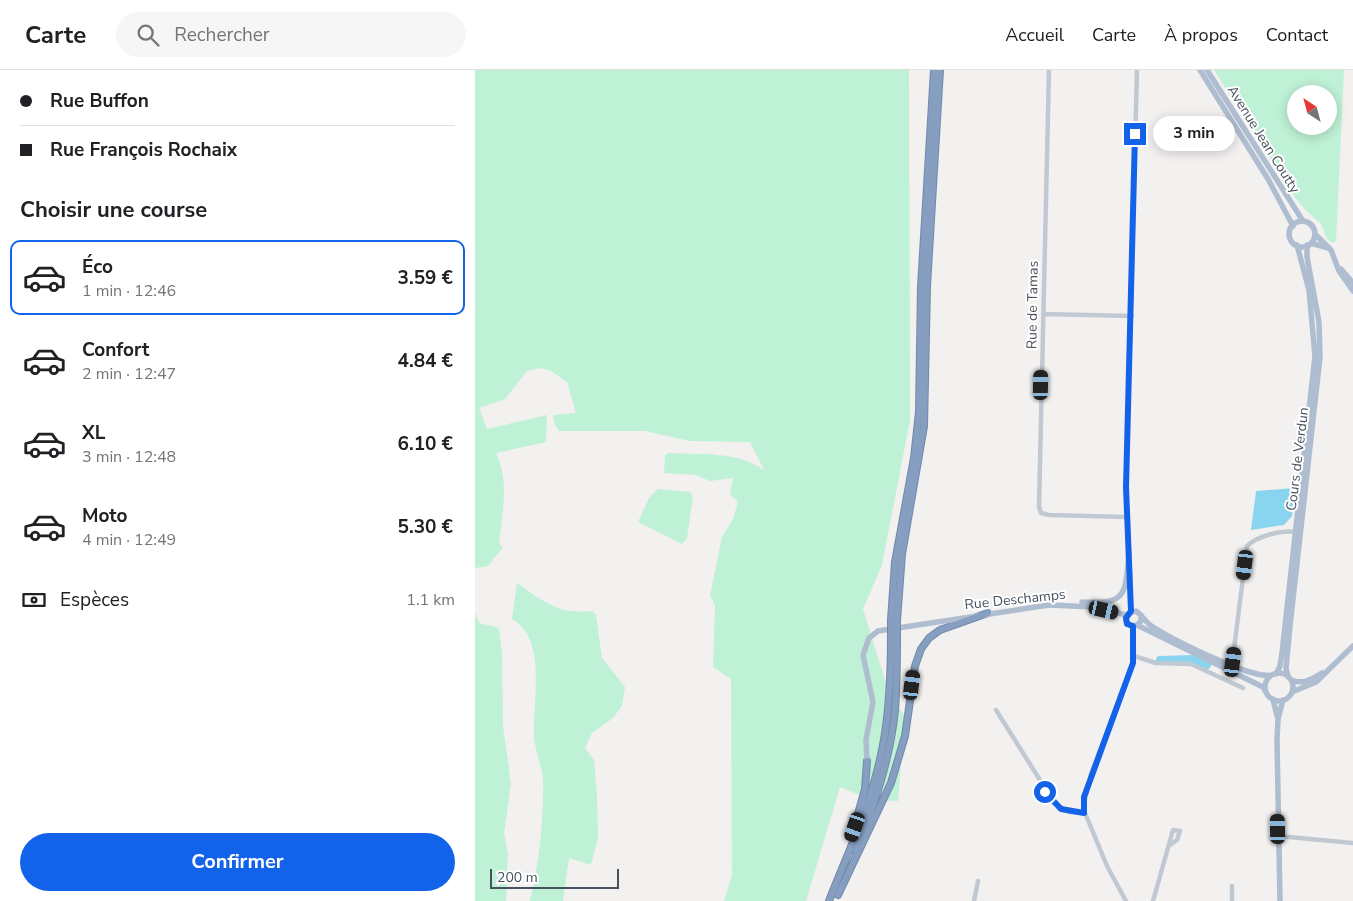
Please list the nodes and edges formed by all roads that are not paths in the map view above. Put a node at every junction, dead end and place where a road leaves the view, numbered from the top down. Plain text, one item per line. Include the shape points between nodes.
1 (934, 70) edge
2 (940, 70) edge
3 (1049, 70) edge
4 (1137, 70) edge
5 (1200, 70) edge
6 (1207, 70) edge
7 (1303, 221) junction
8 (1293, 226) junction
9 (1315, 234) junction
10 (1309, 244) junction
11 (1297, 245) junction
12 (1329, 248) junction
13 (1352, 287) edge
14 (1043, 314) junction
15 (1132, 316) junction
16 (1316, 390) junction
17 (1310, 413) junction
18 (1312, 436) junction
19 (1127, 517) junction
20 (1295, 532) junction
21 (1129, 553) junction
22 (1031, 607) junction
23 (988, 613) junction
24 (1129, 613) junction
25 (1141, 615) junction
26 (894, 620) junction
27 (1135, 626) junction
28 (1353, 646) edge
29 (1134, 656) junction
30 (1232, 665) junction
31 (1328, 669) junction
32 (1274, 674) junction
33 (1289, 678) junction
34 (1243, 688) dead end
35 (1266, 692) junction
36 (1292, 692) junction
37 (1273, 699) junction
38 (1283, 700) junction
39 (996, 710) dead end
40 (1278, 719) junction
41 (867, 761) joint
42 (1084, 813) junction
43 (1279, 836) junction
44 (1353, 843) edge
45 (1169, 845) dead end
46 (978, 881) dead end
47 (1232, 886) dead end
48 (836, 896) edge
49 (829, 901) edge
50 (974, 901) edge
51 (1126, 901) edge
52 (1153, 901) edge
53 (1232, 901) edge
54 (1280, 901) edge

1 - 26 highway via 921,287 919,412 895,562
2 - 26 highway via 927,286 925,418
3 - 14 street, Rue de Tamas
4 - 15 street
5 - 8 main road, Avenue Jean Coutty via 1268,179
6 - 7 main road, Avenue Jean Coutty
7 - 8 main road
7 - 9 main road via 1312,226
8 - 11 main road via 1290,236
9 - 10 main road
9 - 12 main road
10 - 11 main road
10 - 12 main road
10 - 16 main road, Cours de Verdun via 1307,257 1319,322 1320,357
11 - 16 main road via 1309,290 1318,351
12 - 13 main road via 1335,264
14 - 15 street
14 - 19 street, Rue de Tamas via 1041,513
15 - 19 street
16 - 17 main road, Cours de Verdun
16 - 18 main road, Cours de Verdun
17 - 18 main road
17 - 20 main road, Cours de Verdun
18 - 33 main road, Cours de Verdun via 1286,668
19 - 21 street
20 - 30 street via 1284,531 1247,546
20 - 32 main road, Cours de Verdun via 1280,666
21 - 22 main road via 1126,586 1114,601
21 - 24 street
22 - 23 main road, Rue Deschamps
22 - 24 main road, Rue Deschamps via 1076,605
23 - 41 main road, Rue Deschamps via 906,625 883,630 869,638 863,655 873,702 866,740
23 - 48 highway via 940,630 921,649 915,666 905,736 891,783
24 - 25 main road via 1136,611
24 - 27 main road via 1127,624
25 - 27 main road via 1141,621
25 - 30 main road via 1160,631
26 - 48 highway, bridge via 895,711 887,759 870,815
27 - 29 street
27 - 35 main road via 1230,669 1263,687
28 - 31 main road
29 - 34 street via 1156,663 1191,664
29 - 42 street via 1087,789
30 - 32 main road via 1261,677
31 - 33 main road via 1308,681
31 - 36 main road via 1316,682
32 - 33 main road
32 - 35 main road via 1266,682
33 - 36 main road
35 - 37 main road
36 - 38 main road
37 - 38 main road
37 - 40 main road
38 - 40 main road
39 - 42 street via 1055,804 1069,812
40 - 43 main road
41 - 48 highway via 863,800
42 - 51 street
43 - 44 street
43 - 54 main road
45 - 52 street
46 - 50 street
47 - 53 street
48 - 49 highway

